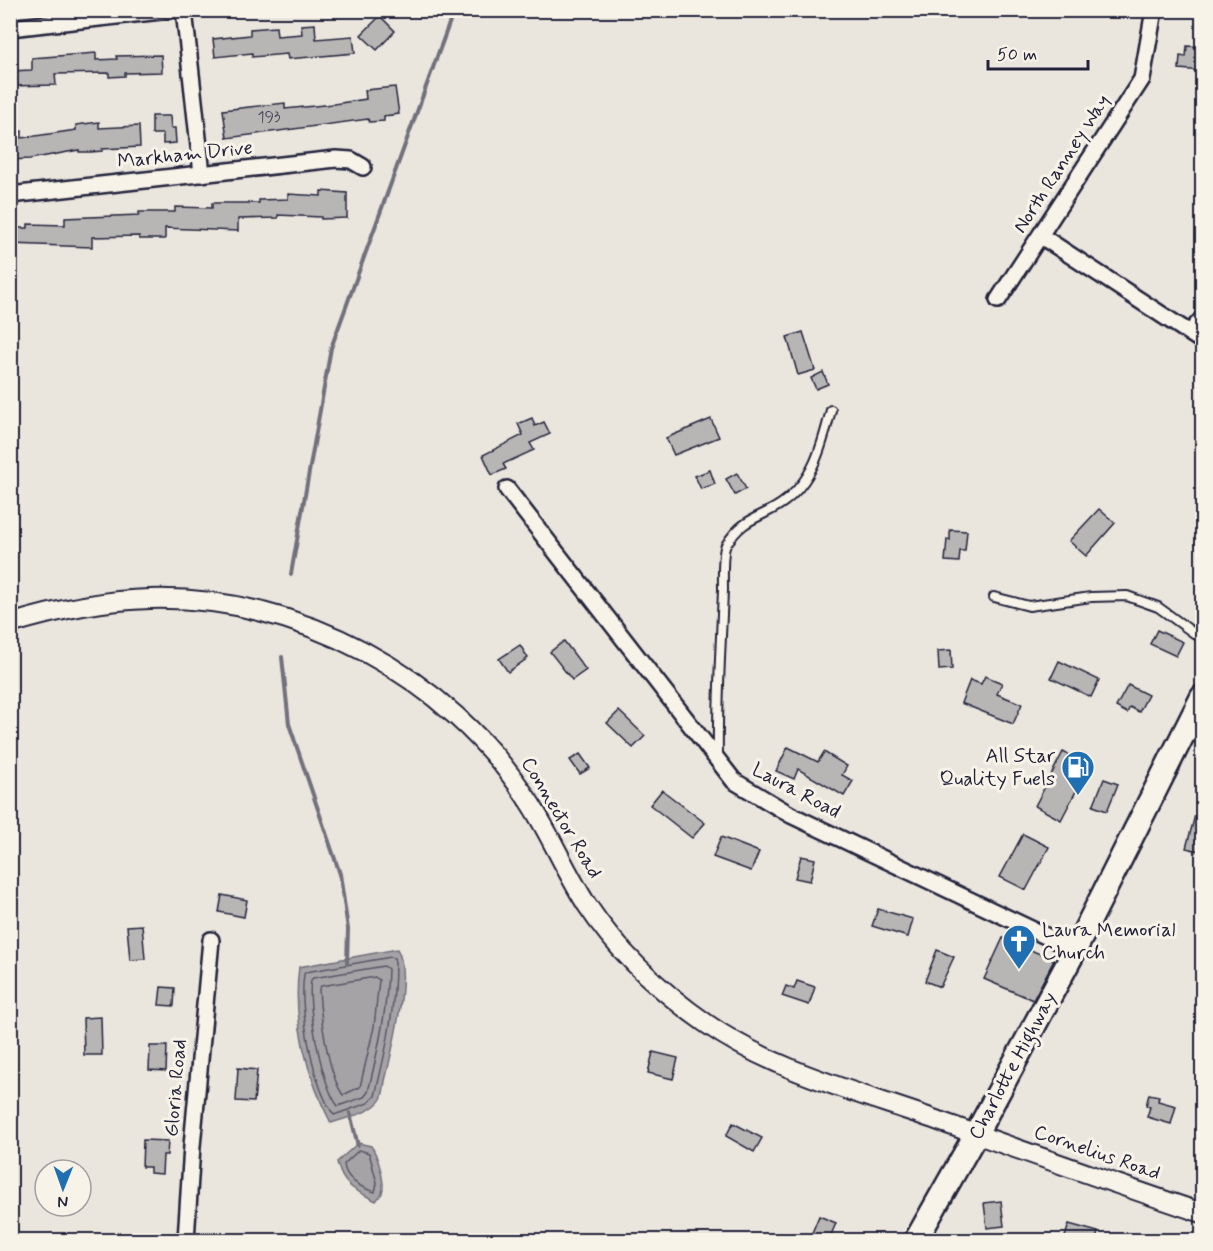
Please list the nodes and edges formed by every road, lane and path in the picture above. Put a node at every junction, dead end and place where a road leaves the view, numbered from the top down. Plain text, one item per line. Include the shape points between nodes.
1 (170, 10) edge
2 (184, 10) edge
3 (1154, 10) edge
4 (10, 28) edge
5 (363, 167) dead end
6 (202, 174) junction
7 (10, 195) edge
8 (1041, 236) junction
9 (998, 300) dead end
10 (1203, 319) edge
11 (1196, 337) edge
12 (831, 410) dead end
13 (507, 489) dead end
14 (994, 597) dead end
15 (10, 624) edge
16 (1203, 639) edge
17 (1203, 697) edge
18 (1193, 733) edge
19 (718, 760) junction
20 (211, 940) dead end
21 (1075, 950) junction
22 (976, 1134) junction
23 (1203, 1213) edge
24 (186, 1240) edge
25 (916, 1240) edge

1 - 4 street
2 - 6 street
3 - 8 street, North Ranney Way via 1142,79
5 - 6 street, Markham Drive via 351,160 336,159
6 - 7 street, Markham Drive
8 - 9 street, North Ranney Way
8 - 11 street
10 - 11 street
12 - 19 lane via 805,482 779,506 741,526 725,546
13 - 19 street, Laura Road
14 - 16 lane via 1029,606 1127,596 1158,607
15 - 22 street, Connector Road via 114,601 189,601 293,621 367,653 431,696 467,726 502,765 528,799 572,879 606,930 627,956 687,1010 739,1043 787,1065
17 - 18 main road, Charlotte Highway
18 - 21 main road, Charlotte Highway
19 - 21 street, Laura Road via 734,781 790,815
20 - 24 street, Gloria Road
21 - 22 main road, Charlotte Highway
22 - 23 street, Cornelius Road
22 - 25 main road, Charlotte Highway

